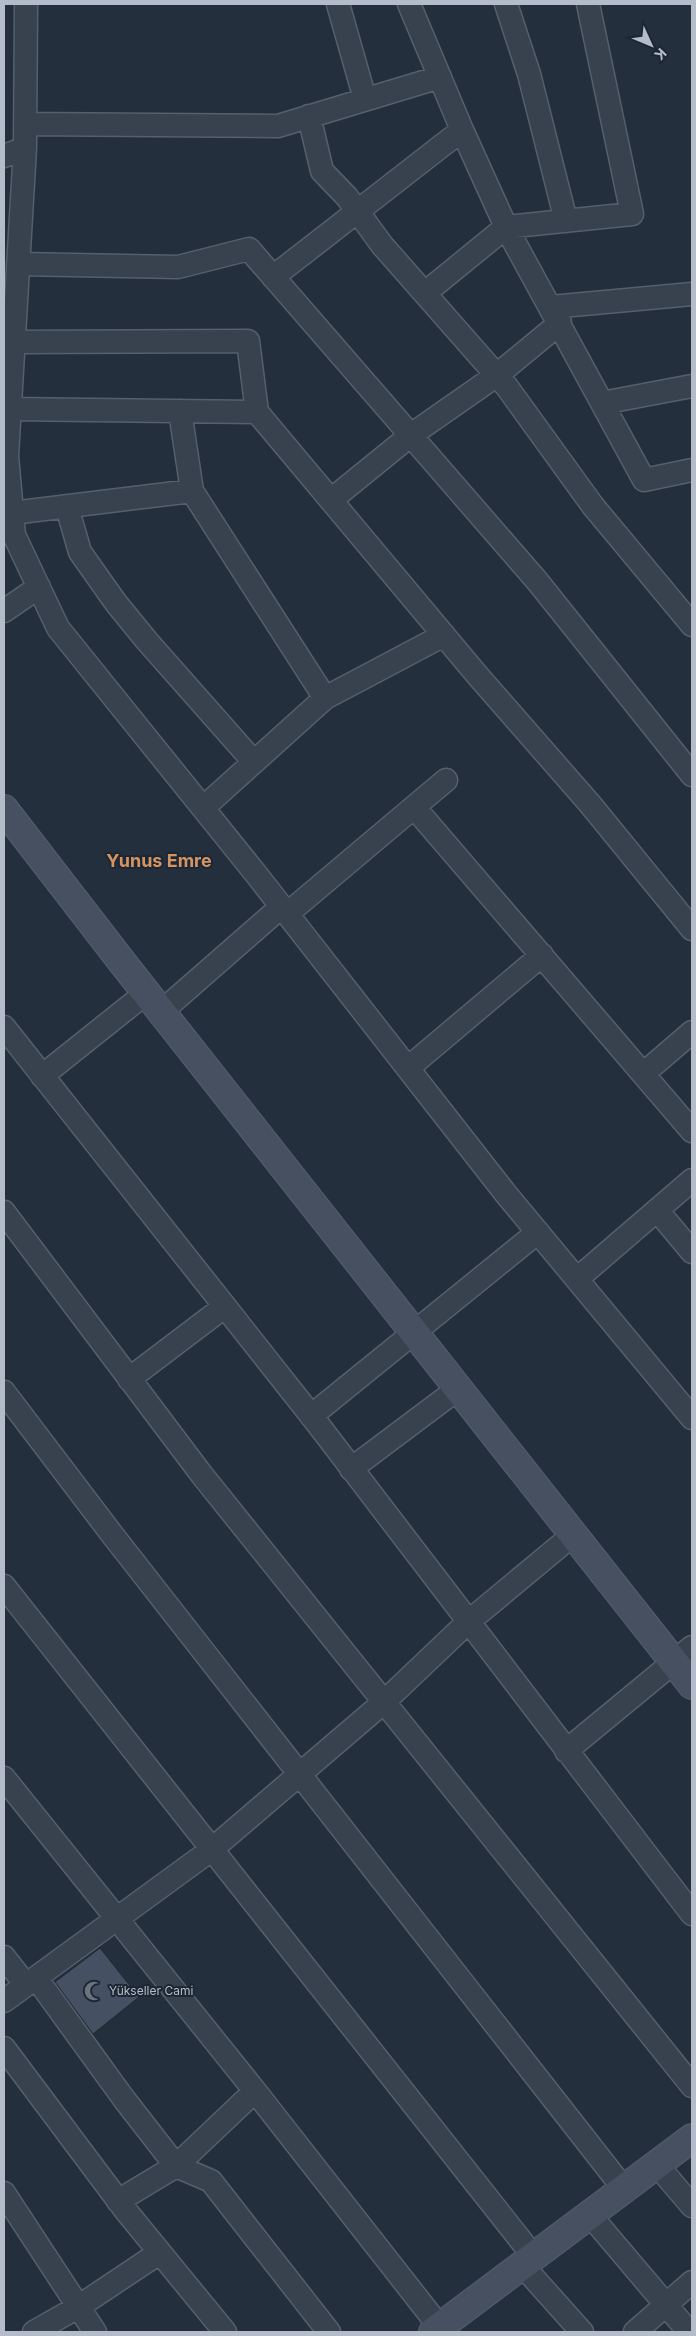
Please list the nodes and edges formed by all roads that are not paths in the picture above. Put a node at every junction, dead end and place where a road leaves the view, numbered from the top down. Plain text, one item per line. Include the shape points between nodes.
1 (26, 4) edge
2 (338, 4) edge
3 (409, 4) edge
4 (506, 4) edge
5 (588, 4) edge
6 (440, 77) junction
7 (366, 99) junction
8 (310, 116) junction
9 (25, 124) junction
10 (462, 130) junction
11 (25, 148) junction
12 (4, 156) edge
13 (357, 210) junction
14 (566, 220) junction
15 (506, 227) junction
16 (13, 274) edge
17 (273, 277) junction
18 (425, 293) junction
19 (692, 294) edge
20 (555, 315) junction
21 (14, 342) junction
22 (497, 375) junction
23 (692, 386) edge
24 (602, 403) junction
25 (9, 408) junction
26 (180, 411) junction
27 (257, 412) junction
28 (411, 435) junction
29 (6, 445) edge
30 (692, 470) edge
31 (192, 491) junction
32 (331, 500) junction
33 (67, 506) junction
34 (12, 513) junction
35 (39, 587) junction
36 (4, 611) edge
37 (692, 625) edge
38 (444, 635) junction
39 (325, 698) junction
40 (254, 762) junction
41 (692, 775) edge
42 (446, 780) dead end
43 (414, 807) junction
44 (203, 808) junction
45 (4, 809) edge
46 (284, 910) junction
47 (692, 928) edge
48 (542, 955) junction
49 (153, 1002) junction
50 (4, 1027) edge
51 (692, 1032) edge
52 (408, 1068) junction
53 (643, 1074) junction
54 (42, 1076) junction
55 (692, 1131) edge
56 (692, 1180) edge
57 (657, 1210) junction
58 (6, 1220) edge
59 (538, 1232) junction
60 (692, 1252) edge
61 (576, 1279) junction
62 (224, 1306) junction
63 (415, 1332) junction
64 (129, 1379) junction
65 (458, 1388) junction
66 (4, 1392) edge
67 (311, 1416) junction
68 (692, 1418) edge
69 (352, 1468) junction
70 (574, 1534) junction
71 (4, 1586) edge
72 (468, 1622) junction
73 (683, 1654) edge
74 (692, 1685) edge
75 (384, 1702) junction
76 (566, 1751) junction
77 (301, 1774) junction
78 (4, 1778) edge
79 (211, 1850) junction
80 (692, 1914) edge
81 (116, 1918) junction
82 (4, 1956) edge
83 (31, 1982) junction
84 (4, 2001) edge
85 (4, 2048) edge
86 (692, 2086) edge
87 (255, 2091) junction
88 (692, 2138) edge
89 (657, 2165) junction
90 (176, 2166) junction
91 (624, 2189) junction
92 (4, 2193) edge
93 (118, 2201) junction
94 (692, 2206) edge
95 (590, 2215) junction
96 (159, 2253) junction
97 (528, 2261) junction
98 (692, 2282) edge
99 (666, 2304) junction
100 (78, 2307) junction
101 (436, 2329) edge
102 (34, 2332) edge
103 (95, 2332) edge
104 (224, 2332) edge
105 (329, 2332) edge
106 (582, 2332) edge
107 (635, 2332) edge
108 (689, 2332) edge

1 - 9 street
2 - 7 street
3 - 6 street
4 - 14 street via 529,74
5 - 14 street via 632,214
6 - 7 street
6 - 10 street
7 - 8 street
8 - 9 street via 278,126
8 - 13 street via 322,171
9 - 11 street
10 - 13 street
10 - 15 street
11 - 12 street
11 - 16 street
13 - 17 street
13 - 18 street
14 - 15 street
15 - 18 street
15 - 20 street
16 - 17 street via 178,267 249,249
16 - 21 street
17 - 28 street
18 - 22 street
19 - 20 street
20 - 22 street
20 - 24 street
21 - 25 street
21 - 27 street via 248,341
22 - 28 street
22 - 37 street via 593,506
23 - 24 street
24 - 30 street via 644,480
25 - 26 street
25 - 29 street
26 - 27 street
26 - 31 street
27 - 32 street
28 - 32 street
28 - 41 street via 538,582
29 - 34 street
31 - 33 street
31 - 39 street
32 - 38 street
33 - 34 street
33 - 40 street via 80,552 116,602
34 - 35 street via 14,535
35 - 36 street
35 - 44 street via 58,628
38 - 39 street
38 - 47 street
39 - 40 street
40 - 44 street
42 - 43 street
43 - 46 street
43 - 48 street
44 - 46 street
45 - 49 main road
46 - 49 street
46 - 52 street
48 - 52 street
48 - 53 street
49 - 54 street
49 - 63 main road
50 - 54 street
51 - 53 street
52 - 59 street
53 - 55 street
54 - 62 street
56 - 57 street
57 - 60 street
57 - 61 street
58 - 64 street
59 - 61 street
59 - 63 street
61 - 68 street
62 - 64 street
62 - 67 street
63 - 65 main road
63 - 67 street
64 - 75 street
65 - 69 street
65 - 70 main road
66 - 77 street
67 - 69 street
69 - 72 street
70 - 72 street
70 - 73 main road
71 - 79 street
72 - 75 street
72 - 76 street
73 - 74 main road
73 - 76 street
75 - 77 street
75 - 86 street
76 - 80 street
77 - 79 street
77 - 91 street
78 - 81 street
79 - 81 street
79 - 97 street
81 - 83 street
81 - 87 street
82 - 83 street
83 - 84 street
83 - 90 street
85 - 93 street
87 - 90 street
87 - 101 street
88 - 89 main road
89 - 91 main road
89 - 94 street
90 - 93 street
90 - 105 street via 211,2181
91 - 95 main road
92 - 100 street
93 - 96 street
95 - 97 main road
95 - 99 street
96 - 100 street
96 - 104 street
97 - 101 main road
97 - 106 street
98 - 99 street
99 - 107 street
99 - 108 street
100 - 102 street
100 - 103 street

